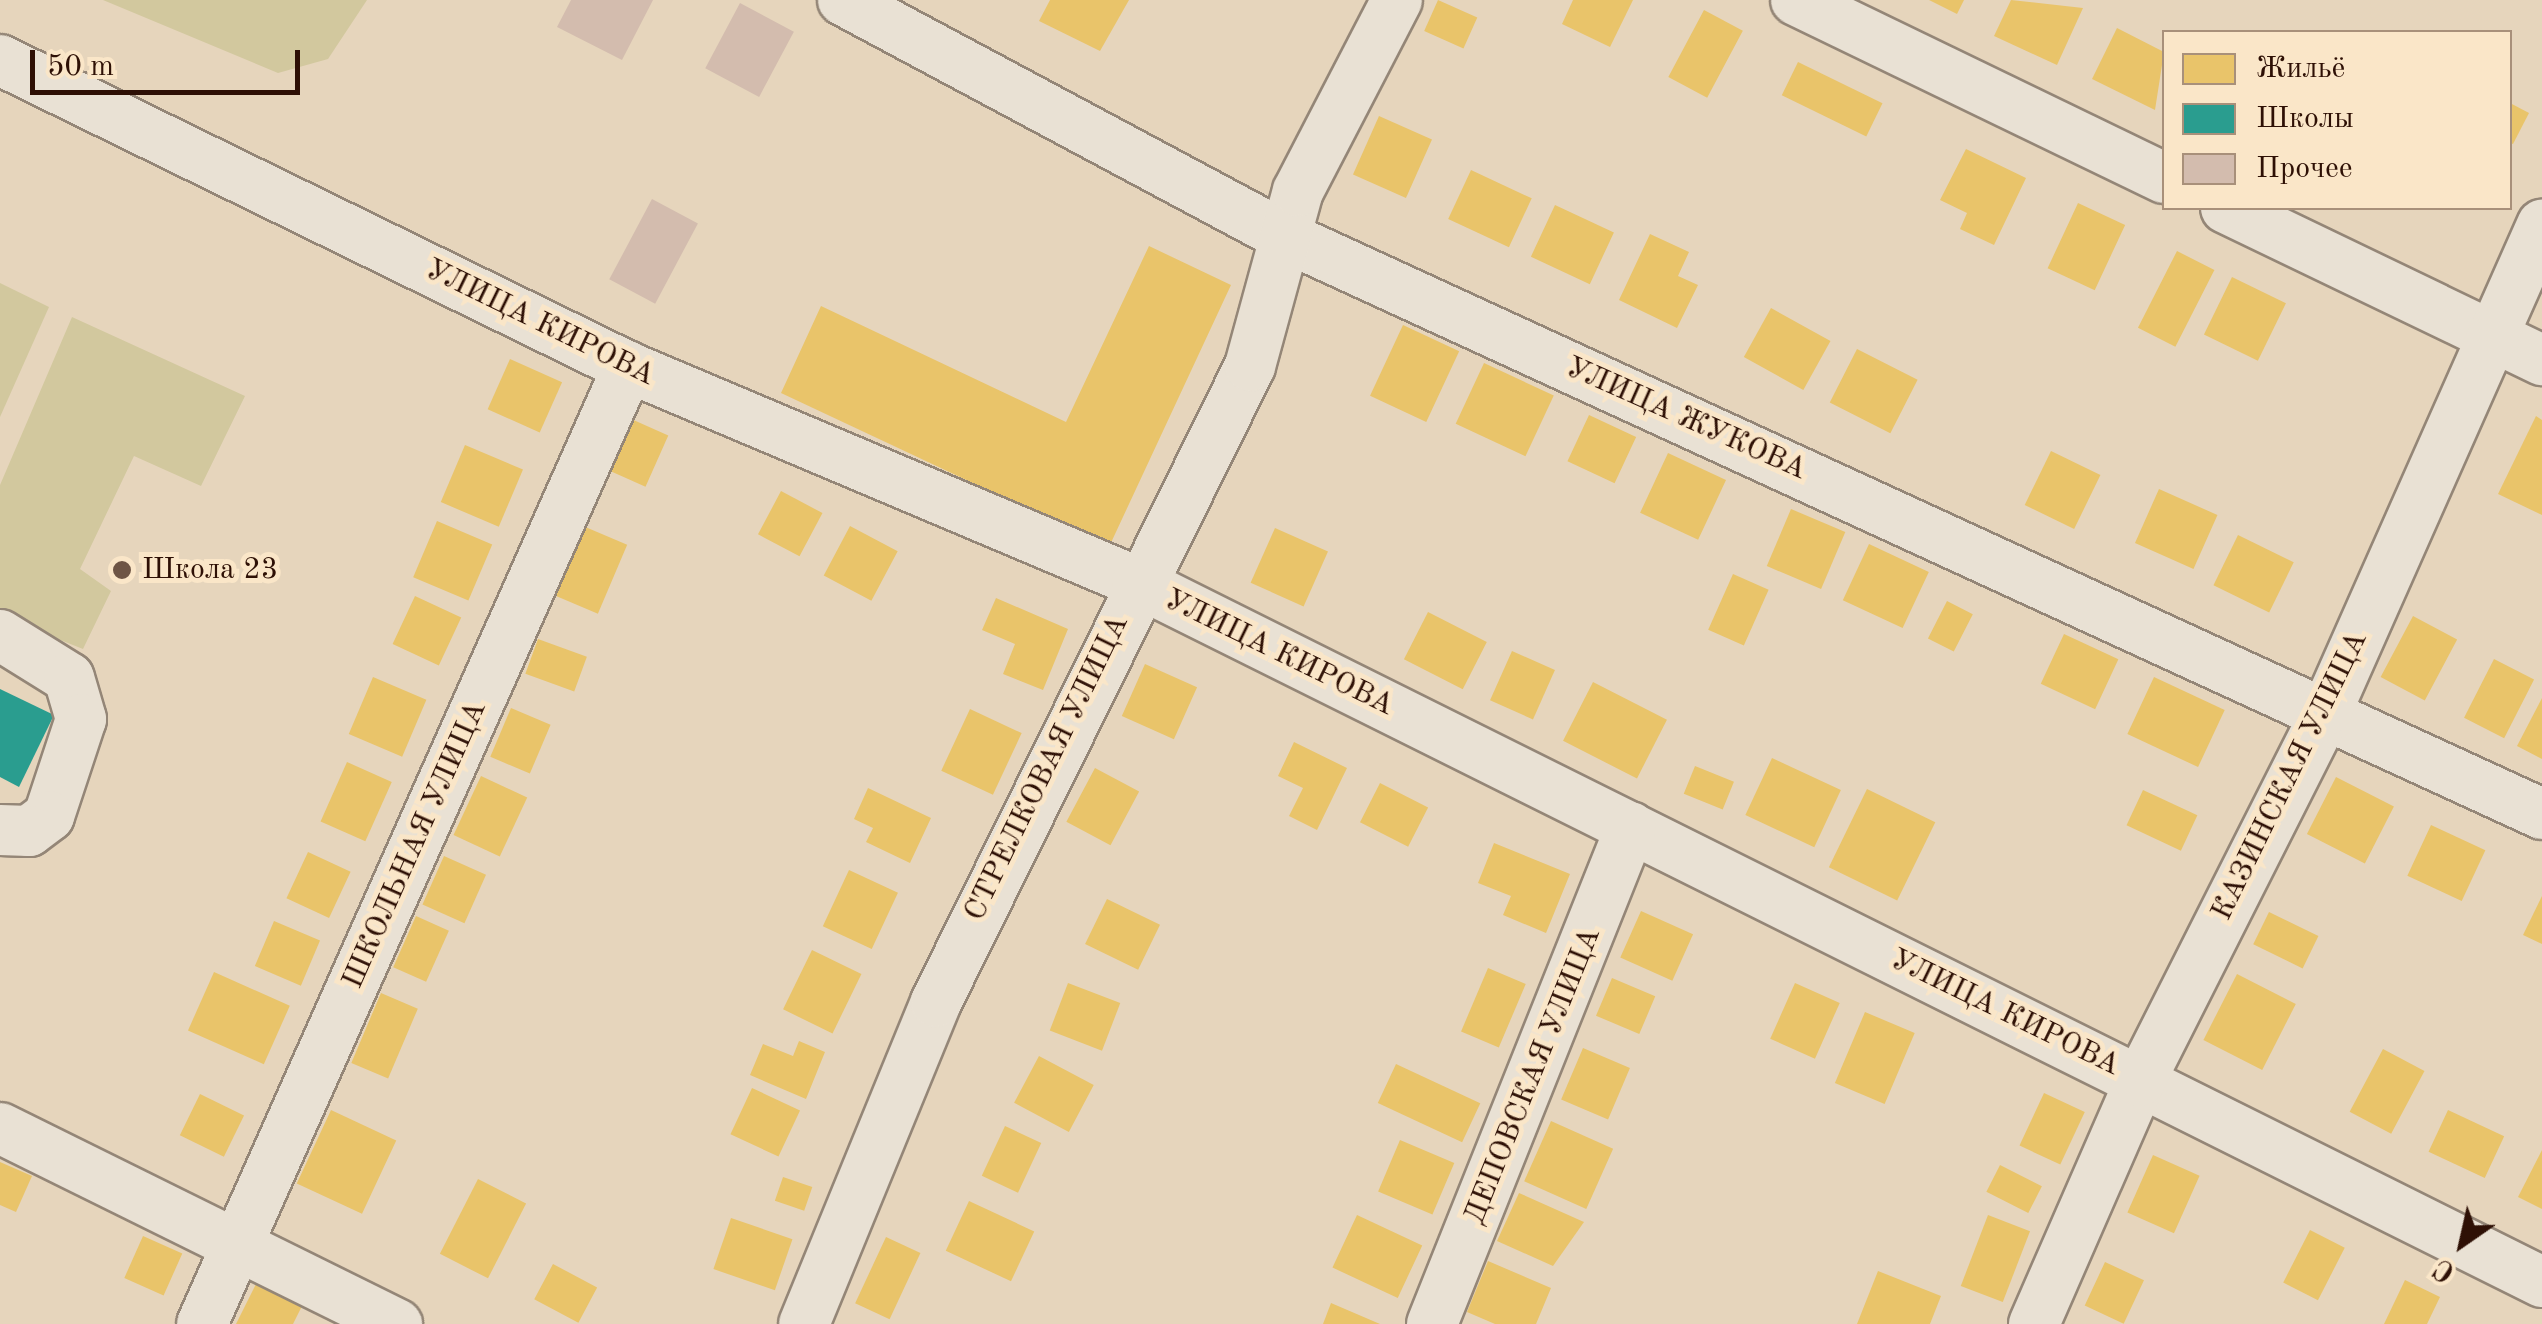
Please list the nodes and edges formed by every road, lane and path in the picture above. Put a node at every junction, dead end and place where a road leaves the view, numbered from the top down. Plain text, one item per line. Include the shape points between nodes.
1 (842, 0) edge
2 (1397, 0) edge
3 (1796, 0) edge
4 (0, 60) edge
5 (2162, 177) edge
6 (2230, 210) edge
7 (2542, 225) edge
8 (1288, 238) junction
9 (2487, 333) junction
10 (2542, 360) edge
11 (628, 367) junction
12 (1137, 582) junction
13 (0, 635) edge
14 (2327, 710) junction
15 (2542, 814) edge
16 (1631, 827) junction
17 (0, 830) edge
18 (2140, 1080) junction
19 (0, 1128) edge
20 (236, 1245) junction
21 (2542, 1282) edge
22 (202, 1324) edge
23 (398, 1324) edge
24 (804, 1324) edge
25 (1432, 1324) edge
26 (2034, 1324) edge

1 - 8 street, УЛИЦА ЖУКОВА
2 - 8 street, СТРЕЛКОВАЯ УЛИЦА via 1298,191
3 - 5 street
4 - 11 street, УЛИЦА КИРОВА
6 - 9 street
7 - 9 street, КАЗИНСКАЯ УЛИЦА
8 - 12 street, СТРЕЛКОВАЯ УЛИЦА via 1250,366
8 - 14 street, УЛИЦА ЖУКОВА
9 - 10 street
9 - 14 street, КАЗИНСКАЯ УЛИЦА
11 - 12 street, УЛИЦА КИРОВА
11 - 20 street, ШКОЛЬНАЯ УЛИЦА
12 - 16 street, УЛИЦА КИРОВА
12 - 24 street, СТРЕЛКОВАЯ УЛИЦА via 936,1002
13 - 17 street via 69,678 81,720 49,816 29,832
14 - 15 street, УЛИЦА ЖУКОВА
14 - 18 street, КАЗИНСКАЯ УЛИЦА
16 - 18 street, УЛИЦА КИРОВА
16 - 25 street, ДЕПОВСКАЯ УЛИЦА
18 - 21 street, УЛИЦА КИРОВА
18 - 26 street, КАЗИНСКАЯ УЛИЦА
19 - 20 street
20 - 22 street, ШКОЛЬНАЯ УЛИЦА
20 - 23 street

